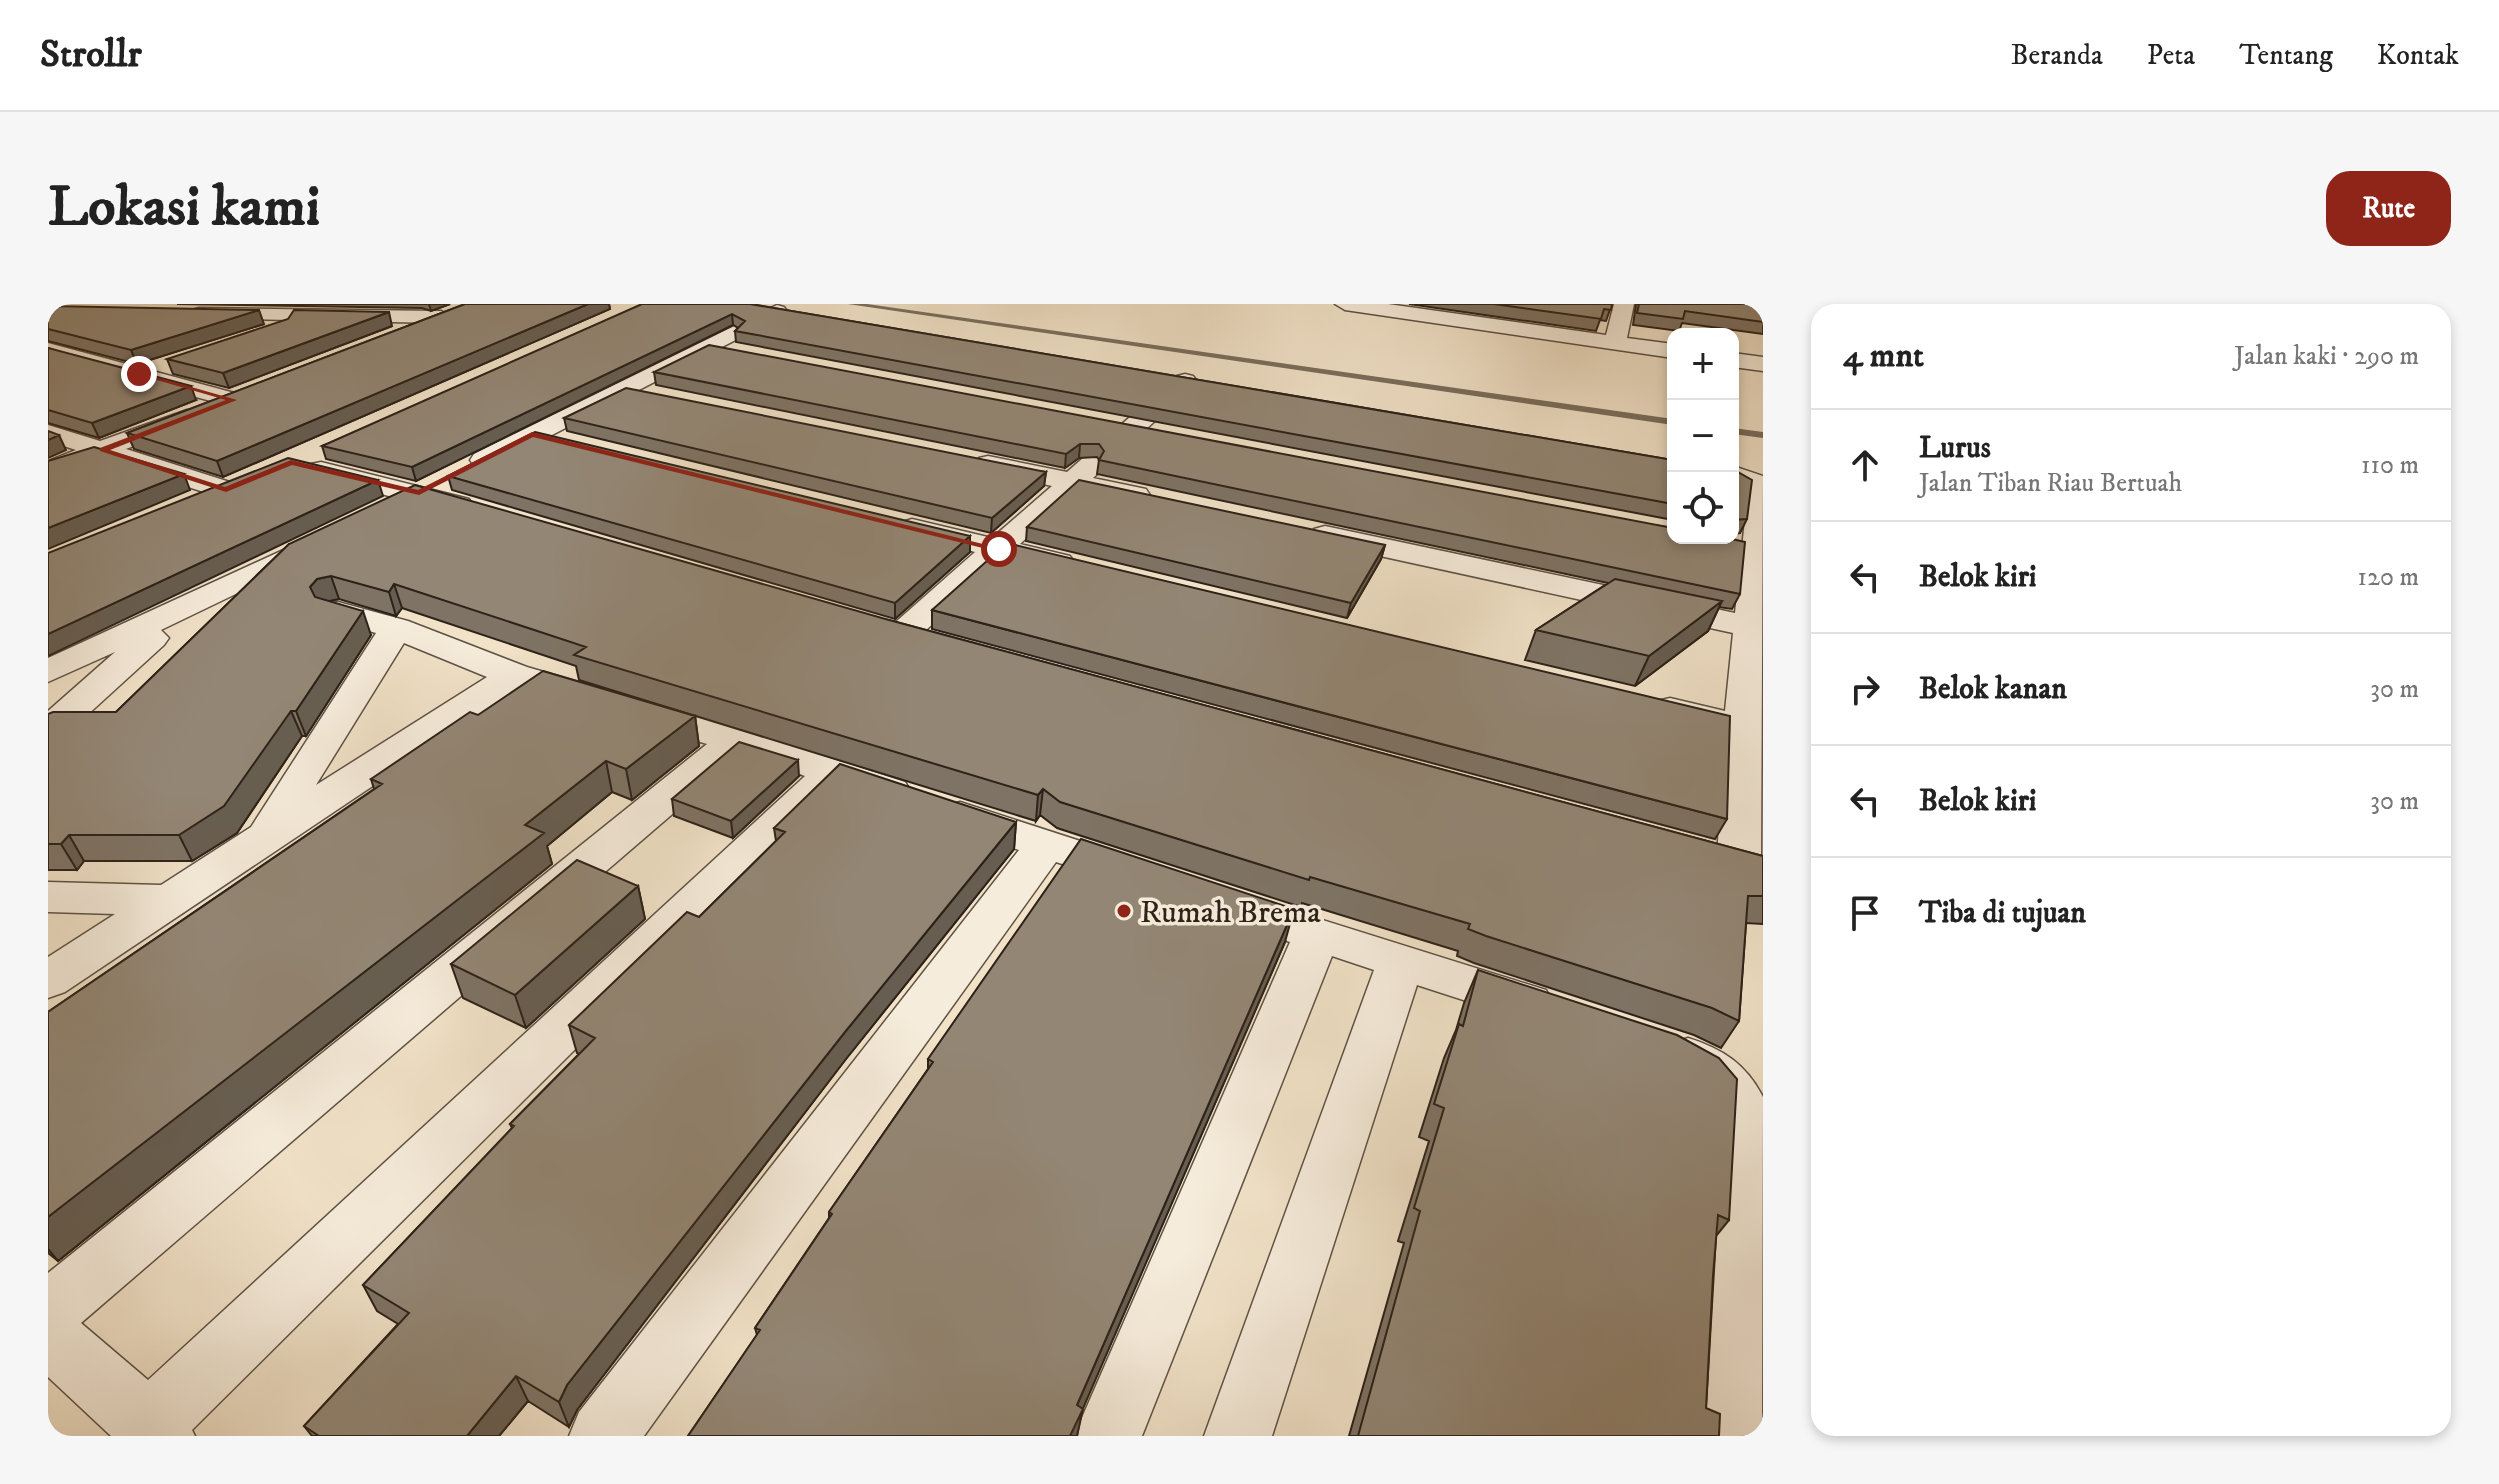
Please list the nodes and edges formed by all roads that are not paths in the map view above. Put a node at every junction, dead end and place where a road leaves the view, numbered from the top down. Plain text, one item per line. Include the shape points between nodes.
1 (738, 304) edge
2 (1355, 305) edge
3 (1616, 305) edge
4 (464, 308) edge
5 (319, 314) junction
6 (174, 317) edge
7 (441, 317) junction
8 (259, 334) edge
9 (381, 341) edge
10 (106, 342) edge
11 (1615, 342) junction
12 (708, 347) junction
13 (1667, 350) edge
14 (56, 352) edge
15 (739, 353) edge
16 (1739, 361) edge
17 (169, 364) edge
18 (1763, 364) edge
19 (139, 374) junction
20 (1154, 376) edge
21 (1185, 381) junction
22 (1217, 386) edge
23 (625, 389) junction
24 (671, 399) edge
25 (1099, 423) edge
26 (1130, 429) junction
27 (48, 433) edge
28 (532, 434) junction
29 (1161, 435) edge
30 (333, 443) edge
31 (577, 446) edge
32 (103, 450) junction
33 (963, 458) edge
34 (48, 470) edge
35 (1739, 476) edge
36 (252, 479) edge
37 (1071, 480) junction
38 (443, 481) junction
39 (226, 490) junction
40 (1164, 500) edge
41 (185, 507) edge
42 (378, 513) edge
43 (495, 515) edge
44 (878, 519) edge
45 (1303, 531) edge
46 (337, 533) edge
47 (999, 549) junction
48 (1091, 571) edge
49 (187, 607) junction
50 (338, 612) edge
51 (1753, 627) junction
52 (396, 628) junction
53 (902, 634) edge
54 (48, 671) edge
55 (514, 675) junction
56 (1634, 700) edge
57 (1742, 726) junction
58 (48, 731) edge
59 (735, 740) junction
60 (833, 771) junction
61 (262, 837) junction
62 (1046, 845) junction
63 (1737, 863) edge
64 (48, 897) edge
65 (166, 900) junction
66 (1317, 935) junction
67 (1401, 961) junction
68 (48, 980) edge
69 (1574, 1018) edge
70 (1646, 1042) edge
71 (48, 1312) edge
72 (48, 1335) edge
73 (155, 1431) edge
74 (603, 1436) edge
75 (1108, 1436) edge
76 (1238, 1436) edge
77 (1728, 1436) edge

1 - 12 street via 785,312
2 - 11 street
3 - 11 street
4 - 7 street
5 - 6 street
5 - 7 street
5 - 8 street
7 - 9 street
10 - 14 street
11 - 13 street
12 - 15 street
12 - 23 street
14 - 19 street
16 - 18 street
17 - 19 street
19 - 32 street via 241,397
20 - 21 street
21 - 22 street
21 - 26 street
23 - 24 street
23 - 28 street
25 - 26 street
26 - 29 street
26 - 37 street
27 - 32 street
28 - 31 street
28 - 38 street
30 - 38 street via 298,459
32 - 34 street
32 - 39 street
33 - 37 street
35 - 51 street via 1762,492 1744,545
36 - 39 street
37 - 40 street
37 - 47 street
38 - 42 street
38 - 43 street
39 - 41 street
44 - 47 street
45 - 51 street
46 - 49 street
47 - 48 street
47 - 53 street
49 - 54 street
49 - 58 street
50 - 52 street
51 - 57 street
52 - 55 street
52 - 61 street
55 - 59 street
55 - 61 street
56 - 57 street
57 - 63 street
59 - 60 street
59 - 71 street
60 - 62 street
60 - 73 street
61 - 65 street
62 - 66 street
62 - 74 street
64 - 65 street
65 - 68 street
66 - 67 street
66 - 75 street
67 - 69 street
67 - 76 street
70 - 77 street via 1716,1071 1735,1090 1743,1112
72 - 73 street

